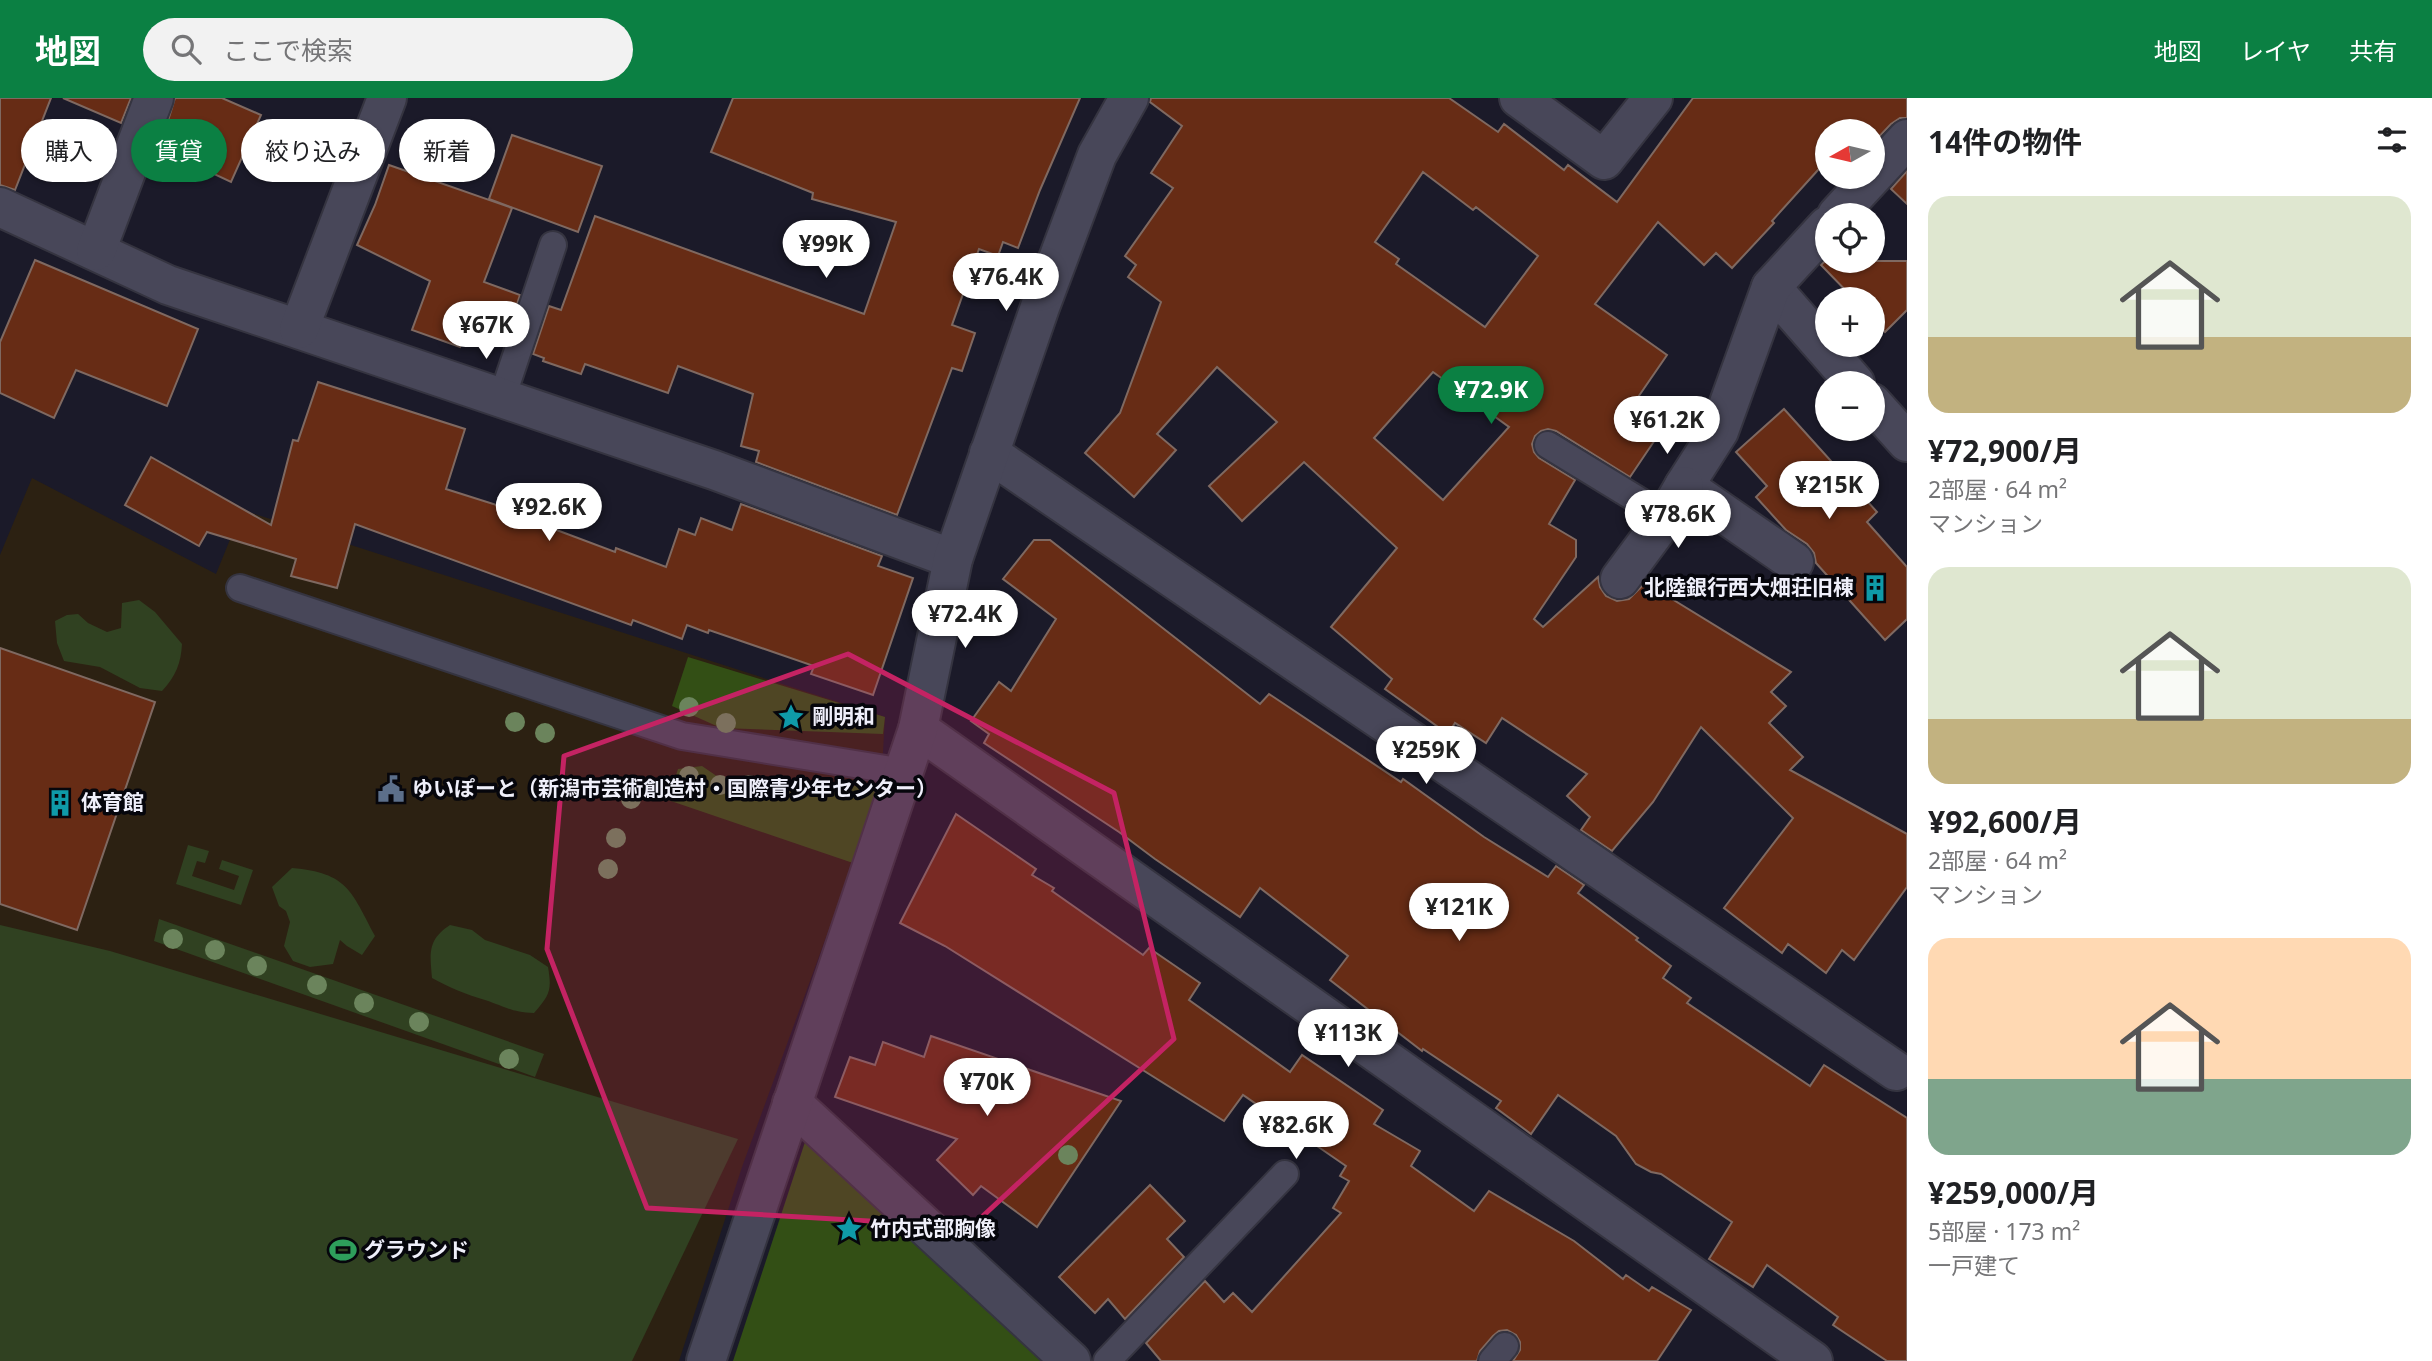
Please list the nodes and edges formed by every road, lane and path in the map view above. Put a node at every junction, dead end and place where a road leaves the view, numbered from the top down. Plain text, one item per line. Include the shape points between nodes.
1 (154, 98) edge
2 (387, 98) edge
3 (1129, 98) edge
4 (1519, 98) edge
5 (1653, 98) edge
6 (1907, 139) edge
7 (1848, 203) edge
8 (0, 207) edge
9 (1815, 239) edge
10 (553, 245) dead end
11 (96, 251) junction
12 (1771, 287) junction
13 (299, 329) junction
14 (1844, 371) edge
15 (502, 398) junction
16 (1885, 417) edge
17 (1907, 442) edge
18 (1548, 445) dead end
19 (989, 453) junction
20 (1675, 501) junction
21 (953, 559) junction
22 (1794, 562) dead end
23 (1619, 579) dead end
24 (240, 587) dead end
25 (918, 729) junction
26 (904, 772) junction
27 (1902, 1074) edge
28 (792, 1103) junction
29 (1285, 1174) dead end
30 (706, 1361) edge
31 (1071, 1361) edge
32 (1107, 1361) edge
33 (1813, 1361) edge

1 - 11 street
2 - 13 street
3 - 19 street via 1097,155
4 - 5 street via 1604,160
6 - 7 street
8 - 11 street
9 - 12 street
10 - 15 lane
11 - 13 street via 168,285
12 - 14 street
12 - 20 street via 1719,431
13 - 15 street
15 - 21 street
16 - 17 street
18 - 20 lane
19 - 21 street
19 - 27 street
20 - 22 street
20 - 23 street
21 - 25 street
24 - 26 lane via 682,736
25 - 26 street
25 - 33 street
26 - 28 street
28 - 30 street
28 - 31 street
29 - 32 lane

